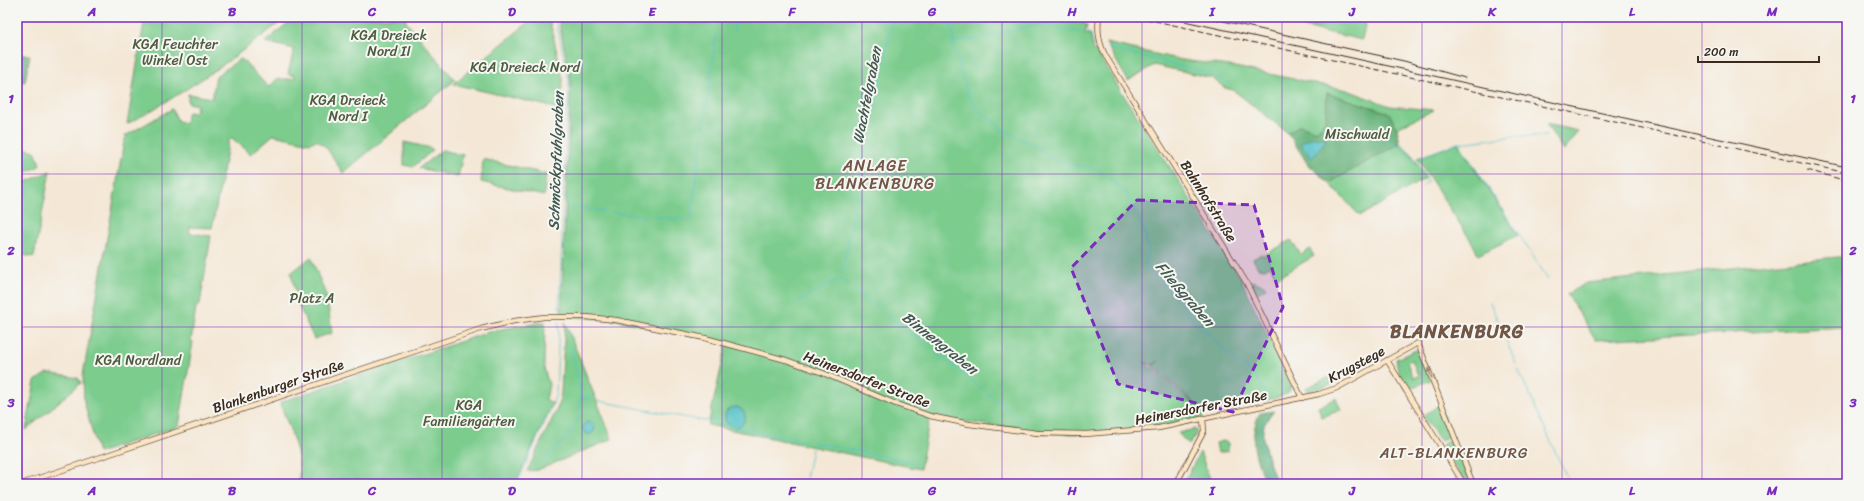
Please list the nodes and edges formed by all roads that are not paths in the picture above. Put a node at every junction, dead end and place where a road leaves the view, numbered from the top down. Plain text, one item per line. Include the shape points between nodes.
1 (1099, 17) edge
2 (544, 317) joint
3 (1387, 360) junction
4 (1302, 398) junction
5 (1203, 419) junction
6 (21, 484) edge
7 (1176, 484) edge
8 (1464, 484) edge
9 (1473, 484) edge

1 - 4 main road, Bahnhofstraße via 1097,32 1105,55 1246,282
2 - 5 main road, Heinersdorfer Straße via 586,316 616,320 728,343 812,369 930,416 969,424 1037,433 1086,434 1159,428
2 - 6 main road, Blankenburger Straße via 481,329
3 - 4 main road, Krugstege via 1337,388
3 - 8 main road
9 -> 3 main road, Krugstege via 1418,343
4 - 5 main road, Heinersdorfer Straße
5 - 7 main road via 1204,431

